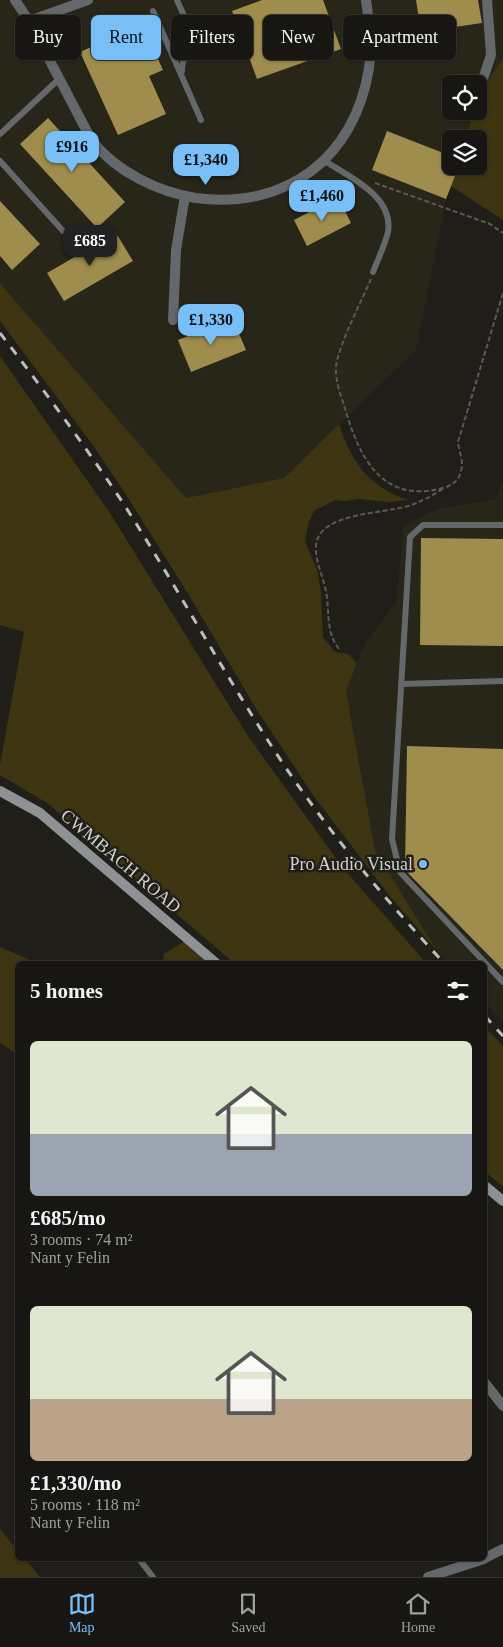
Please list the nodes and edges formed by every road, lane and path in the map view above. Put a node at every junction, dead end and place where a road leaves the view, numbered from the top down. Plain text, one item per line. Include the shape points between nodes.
1 (15, 0) edge
2 (88, 0) edge
3 (177, 0) edge
4 (366, 0) edge
5 (487, 0) edge
6 (153, 11) dead end
7 (26, 15) edge
8 (47, 15) edge
9 (49, 60) edge
10 (484, 75) edge
11 (182, 78) junction
12 (59, 80) junction
13 (202, 120) dead end
14 (0, 134) edge
15 (325, 161) junction
16 (0, 162) edge
17 (368, 181) dead end
18 (185, 196) junction
19 (63, 232) dead end
20 (503, 233) edge
21 (374, 272) joint
22 (503, 293) edge
23 (173, 320) dead end
24 (446, 488) junction
25 (503, 525) edge
26 (339, 649) dead end
27 (503, 681) edge
28 (402, 684) junction
29 (0, 790) edge
30 (213, 961) edge
31 (483, 961) edge
32 (487, 965) edge
33 (503, 982) edge
34 (487, 1188) edge
35 (503, 1201) edge
36 (487, 1386) edge
37 (503, 1406) edge
38 (503, 1549) edge
39 (487, 1557) edge
40 (141, 1561) edge
41 (476, 1561) edge
42 (153, 1577) edge
43 (428, 1577) edge

1 - 7 street
2 - 8 street
3 - 11 lane via 191,39 182,63
4 - 15 street via 370,50 364,91 348,132
5 - 10 street via 491,56
6 - 11 lane
9 - 12 street
11 - 13 lane
12 - 14 lane
12 - 18 street via 92,141 110,161 150,184
15 - 18 street via 295,182 270,192 222,199
15 - 21 lane via 366,189 384,207 388,230
16 - 19 lane
17 - 20 path via 490,224
18 - 23 street via 176,250
21 - 24 path via 338,356 336,368 339,390 352,431 368,463 388,482 416,491
22 - 24 path via 458,442 462,457 461,473
24 - 26 path via 407,506 338,521 325,528 319,537 317,556 326,591 329,630
25 - 28 lane via 423,525 410,537
27 - 28 lane
28 - 31 lane via 392,839 400,872
29 - 30 main road, CWMBACH ROAD via 40,813
32 - 33 lane
34 - 35 main road
36 - 37 street
38 - 39 street
40 - 42 lane
41 - 43 street

